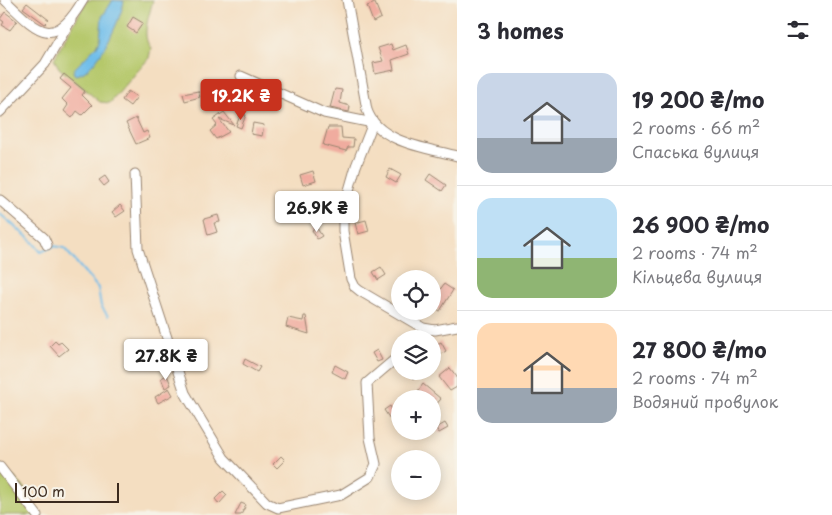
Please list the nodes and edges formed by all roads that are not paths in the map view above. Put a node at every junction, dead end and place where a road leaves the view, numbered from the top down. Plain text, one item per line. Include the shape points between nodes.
1 (5, 0) edge
2 (83, 0) edge
3 (347, 0) edge
4 (71, 20) junction
5 (241, 76) dead end
6 (0, 112) edge
7 (373, 123) junction
8 (457, 156) edge
9 (135, 174) dead end
10 (0, 200) edge
11 (47, 245) dead end
12 (457, 326) edge
13 (429, 330) joint
14 (391, 363) edge
15 (0, 467) edge
16 (37, 515) edge

1 - 4 street via 42,30 56,30
2 - 4 street
3 - 7 street via 367,110
4 - 6 street via 45,64
5 - 7 street via 324,113
7 - 8 street via 404,142
7 - 13 street via 343,211 351,279 360,291
9 - 14 street via 138,249 185,394 224,458 272,507 283,508 341,495 370,477 376,464 370,438 367,383
10 - 11 street via 44,238
12 - 13 street
15 - 16 street

